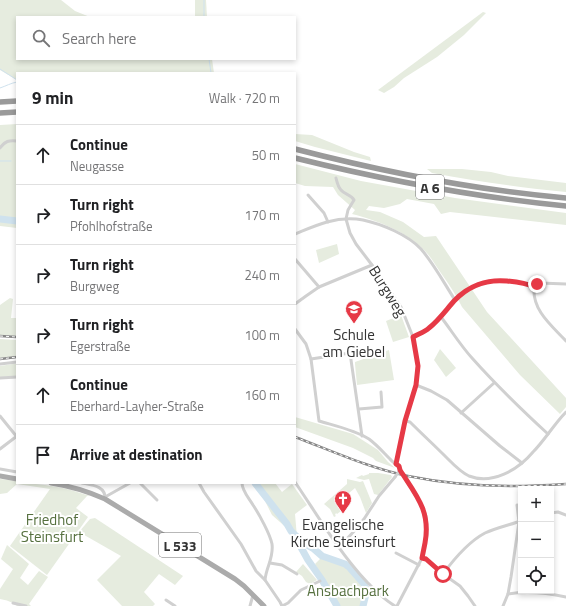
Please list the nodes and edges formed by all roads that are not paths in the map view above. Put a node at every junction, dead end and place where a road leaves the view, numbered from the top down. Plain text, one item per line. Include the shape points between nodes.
1 (16, 101) edge
2 (0, 102) edge
3 (16, 112) edge
4 (0, 113) edge
5 (16, 141) edge
6 (0, 148) edge
7 (296, 149) edge
8 (296, 158) edge
9 (336, 178) dead end
10 (308, 195) dead end
11 (566, 198) edge
12 (566, 206) edge
13 (346, 219) junction
14 (328, 222) junction
15 (296, 234) edge
16 (296, 260) edge
17 (372, 265) junction
18 (566, 284) edge
19 (319, 287) junction
20 (534, 287) junction
21 (455, 300) junction
22 (296, 303) edge
23 (440, 317) junction
24 (296, 330) edge
25 (413, 337) junction
26 (566, 341) edge
27 (311, 359) junction
28 (16, 362) edge
29 (0, 364) edge
30 (16, 377) edge
31 (0, 378) edge
32 (494, 383) junction
33 (416, 385) junction
34 (381, 392) dead end
35 (358, 409) junction
36 (461, 412) junction
37 (566, 412) edge
38 (0, 416) edge
39 (405, 421) junction
40 (548, 434) junction
41 (16, 436) edge
42 (362, 436) junction
43 (16, 438) edge
44 (0, 449) edge
45 (522, 463) junction
46 (399, 467) junction
47 (0, 469) edge
48 (16, 472) edge
49 (0, 476) edge
50 (16, 479) edge
51 (56, 484) edge
52 (86, 484) edge
53 (96, 484) edge
54 (128, 484) edge
55 (141, 484) edge
56 (200, 484) edge
57 (242, 484) edge
58 (296, 484) edge
59 (98, 487) junction
60 (105, 498) junction
61 (157, 500) dead end
62 (517, 505) dead end
63 (518, 510) edge
64 (554, 512) edge
65 (566, 515) edge
66 (518, 522) edge
67 (520, 522) edge
68 (338, 547) junction
69 (396, 553) dead end
70 (422, 558) junction
71 (270, 563) junction
72 (419, 565) junction
73 (297, 574) dead end
74 (443, 574) junction
75 (265, 580) junction
76 (320, 582) dead end
77 (508, 594) junction
78 (253, 595) junction
79 (566, 597) edge
80 (166, 600) dead end
81 (13, 603) dead end
82 (26, 606) edge
83 (175, 606) edge
84 (250, 606) edge
85 (264, 606) edge
86 (282, 606) edge
87 (396, 606) edge
88 (475, 606) edge
89 (503, 606) edge

1 - 2 highway
3 - 4 highway
5 - 6 street via 4,143
7 - 11 highway, A 6 via 425,178 509,192
8 - 12 highway, A 6 via 431,188
9 - 13 street via 342,192 352,196 354,200
10 - 14 street via 324,213
13 - 14 street
13 - 17 street, Burgweg via 356,244
13 - 21 street via 363,220 394,230 408,239 429,258
14 - 15 street
16 - 19 street
17 - 19 street
17 - 25 street, Burgweg via 401,307
18 - 20 street via 540,283
19 - 22 street
20 - 21 street via 527,283 498,280 485,282 472,287
20 - 26 street via 536,303 541,313
21 - 23 street
23 - 25 street via 428,329
23 - 32 street
24 - 27 street via 306,344
25 - 33 street, Burgweg via 418,366
27 - 35 street via 350,353
27 - 42 street via 319,421
28 - 29 street
30 - 31 street
32 - 36 street
32 - 40 street
33 - 36 street via 447,400
33 - 39 street, Burgweg
34 - 35 street via 382,407
35 - 42 street
36 - 45 street
37 - 40 street
38 - 41 street
39 - 45 street via 410,422 468,476 486,479 511,471
39 - 46 street, Burgweg
40 - 45 street
42 - 46 street
43 - 44 street
46 - 68 street, bridge via 395,477 364,519
46 - 70 street, bridge via 426,516 427,534
47 - 48 street
49 - 50 main road
51 - 60 main road, L 533
52 - 59 street
53 - 59 street
54 - 60 street
55 - 61 street
56 - 75 street via 241,544 256,571
57 - 71 street via 272,542
58 - 68 street
59 - 60 street via 105,493
60 - 78 main road, L 533 via 226,574
62 - 63 street
64 - 65 street
66 - 74 street via 486,532 475,539
67 - 77 street
68 - 87 street via 377,592
69 - 72 street
70 - 72 street
70 - 74 street
71 - 73 street via 282,565
71 - 75 street via 265,572
72 - 87 street
74 - 88 street via 460,586
75 - 86 street
76 - 86 street via 301,590
77 - 79 street via 537,592
77 - 89 street
78 - 84 street
78 - 85 main road, L 533
80 - 83 street
81 - 82 street

